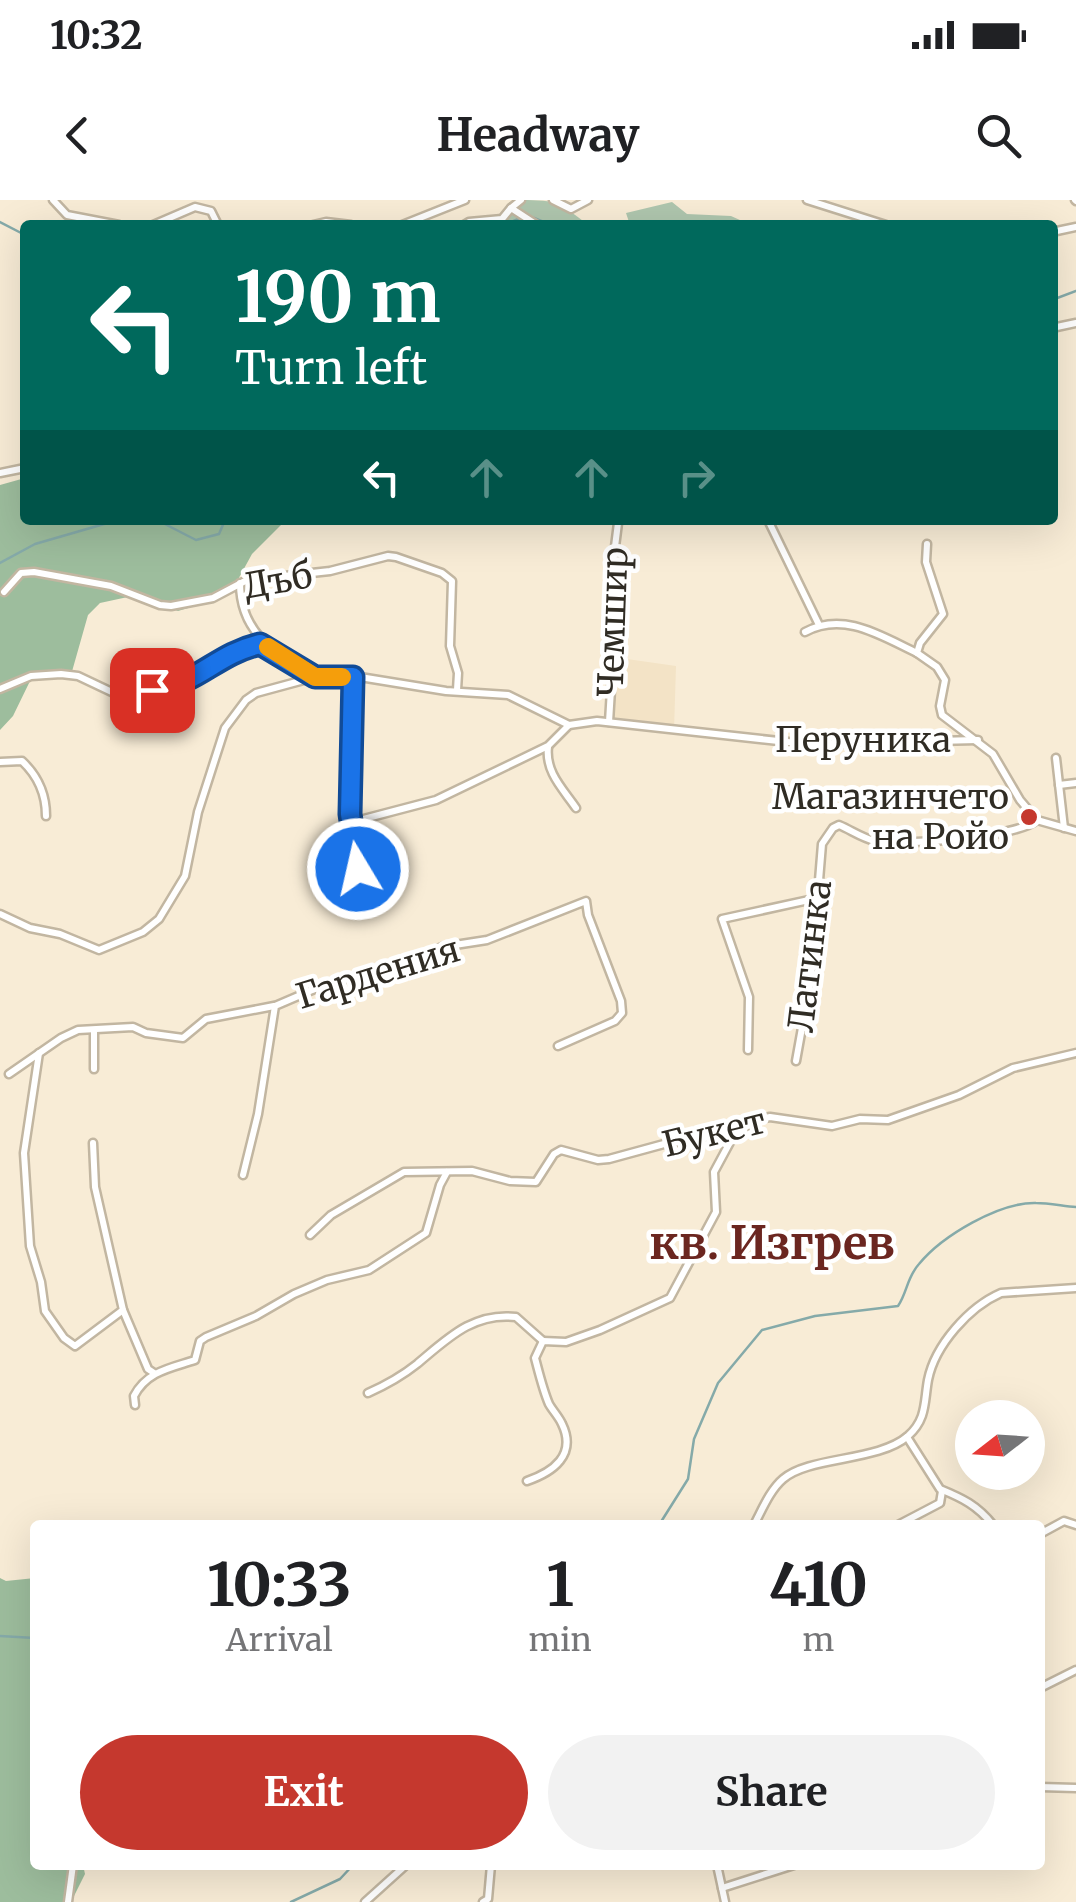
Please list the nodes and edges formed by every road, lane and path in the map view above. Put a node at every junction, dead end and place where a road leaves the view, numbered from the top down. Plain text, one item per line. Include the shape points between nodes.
1 (53, 200) edge
2 (465, 200) edge
3 (521, 200) edge
4 (554, 200) edge
5 (588, 200) edge
6 (807, 200) edge
7 (512, 208) junction
8 (92, 220) edge
9 (165, 220) edge
10 (216, 220) edge
11 (415, 220) edge
12 (491, 220) edge
13 (530, 220) edge
14 (870, 220) edge
15 (618, 525) edge
16 (770, 525) edge
17 (927, 544) dead end
18 (240, 583) junction
19 (4, 592) dead end
20 (819, 624) junction
21 (805, 632) dead end
22 (264, 645) junction
23 (917, 652) junction
24 (315, 677) junction
25 (353, 677) junction
26 (0, 689) edge
27 (457, 690) junction
28 (609, 722) junction
29 (569, 725) junction
30 (978, 740) junction
31 (548, 746) junction
32 (1056, 758) dead end
33 (0, 762) edge
34 (1076, 783) edge
35 (1059, 785) junction
36 (576, 808) dead end
37 (46, 816) dead end
38 (1037, 820) junction
39 (352, 828) junction
40 (1064, 828) junction
41 (1076, 831) edge
42 (365, 888) dead end
43 (818, 898) junction
44 (0, 914) edge
45 (275, 1006) junction
46 (94, 1032) junction
47 (558, 1046) dead end
48 (748, 1050) dead end
49 (39, 1053) junction
50 (1076, 1053) edge
51 (796, 1061) dead end
52 (94, 1069) dead end
53 (9, 1074) dead end
54 (736, 1132) junction
55 (92, 1143) dead end
56 (448, 1172) junction
57 (244, 1175) dead end
58 (310, 1235) dead end
59 (1076, 1288) edge
60 (123, 1310) junction
61 (543, 1341) junction
62 (154, 1373) junction
63 (368, 1393) dead end
64 (135, 1405) dead end
65 (907, 1436) junction
66 (527, 1481) dead end
67 (942, 1491) junction
68 (757, 1520) edge
69 (907, 1520) edge
70 (989, 1520) edge
71 (1076, 1525) edge
72 (1045, 1532) edge
73 (1076, 1670) edge
74 (1045, 1686) edge
75 (1045, 1787) edge
76 (1076, 1788) edge
77 (72, 1870) edge
78 (400, 1870) edge
79 (491, 1870) edge
80 (718, 1870) edge
81 (778, 1870) edge
82 (722, 1888) junction
83 (68, 1902) edge
84 (365, 1902) edge
85 (483, 1902) edge
86 (725, 1902) edge

1 - 8 street via 66,215
2 - 11 street
3 - 7 street
4 - 5 street via 572,209
6 - 14 street
7 - 12 street
7 - 13 street
9 - 10 street via 195,207 212,211
15 - 28 street, Чемшир via 609,594
16 - 20 street
17 - 23 street via 943,614
18 - 19 street, Дъб via 213,598 171,606 112,586 34,572 21,574
18 - 22 street via 246,614
18 - 27 street, Дъб via 330,572 388,556 442,573 452,580
20 - 21 street
20 - 23 street via 854,626
22 - 24 street
22 - 26 street via 230,652 176,686 116,694 62,674
23 - 30 street via 945,680 942,715
24 - 25 street
24 - 44 street via 256,693 225,728 185,876 143,932 92,949
25 - 27 street
25 - 39 street
27 - 29 street via 508,695
28 - 29 street, Перуника
28 - 30 street, Перуника via 806,744
29 - 31 street
30 - 38 street, Перуника
31 - 36 street via 553,776
31 - 39 street via 436,800 362,818
32 - 35 street
33 - 37 street via 22,761 32,771
34 - 35 street
35 - 40 street
38 - 40 street
38 - 43 street, Латинка via 1023,829 923,843 870,840 839,825 822,844
39 - 42 street
40 - 41 street
43 - 48 street via 722,918 750,997
43 - 51 street, Латинка
45 - 46 street via 206,1019 183,1038 133,1028
45 - 47 street, Гардения via 442,947 487,940 586,901 622,1013
45 - 57 street, Гардения
46 - 49 street via 78,1030
46 - 52 street
49 - 53 street
49 - 60 street via 24,1153 30,1246 45,1311 75,1346
50 - 54 street, Букет via 1013,1068 906,1116 832,1126 770,1117
54 - 56 street, Букет via 609,1159 562,1150 536,1182
54 - 61 street via 714,1172 716,1212 670,1298 566,1342
55 - 60 street
56 - 58 street via 404,1172
56 - 62 street via 426,1233 408,1247 369,1270 328,1280 206,1337 196,1360
59 - 65 street via 1002,1294 979,1306 934,1361 927,1408
60 - 62 street
61 - 63 street via 516,1317 489,1317 453,1332 394,1381
61 - 66 street via 534,1358 563,1426 565,1452 548,1474
62 - 64 street via 138,1387
65 - 67 street
65 - 68 street via 791,1473
67 - 69 street via 940,1502
67 - 70 street via 959,1495
71 - 72 street via 1064,1522
73 - 74 street
75 - 76 street
77 - 83 street
78 - 84 street
79 - 85 street
80 - 82 street
81 - 82 street
82 - 86 street

